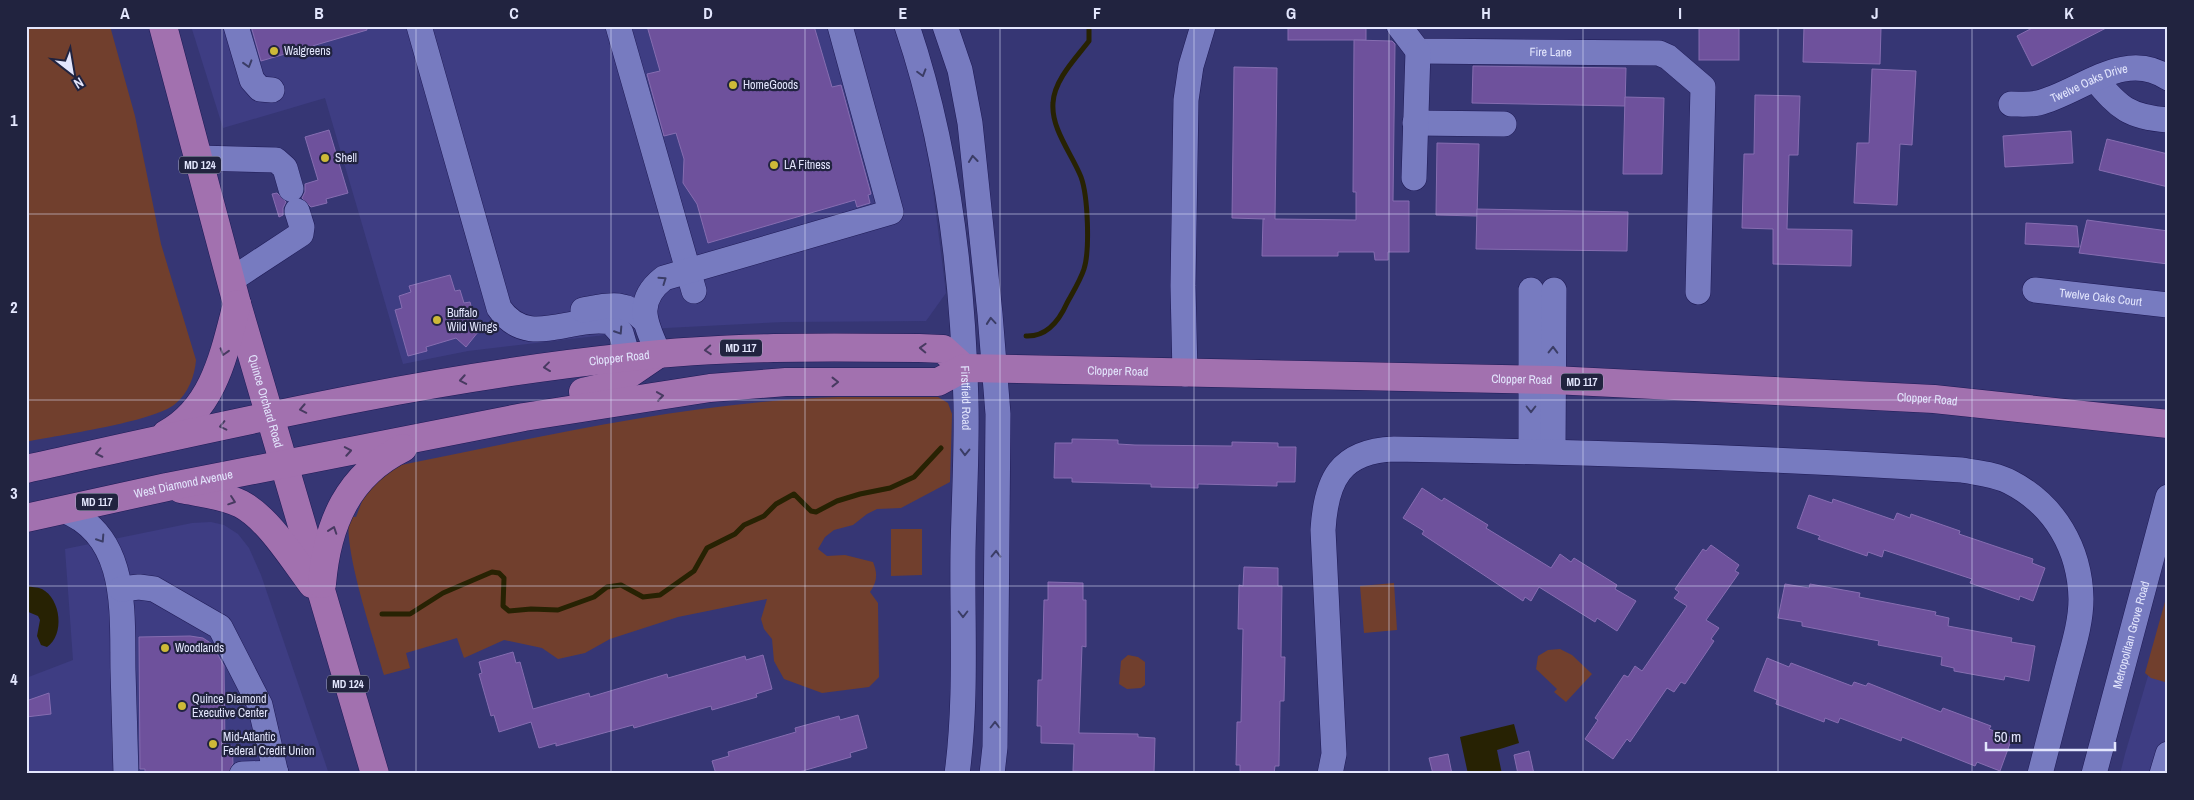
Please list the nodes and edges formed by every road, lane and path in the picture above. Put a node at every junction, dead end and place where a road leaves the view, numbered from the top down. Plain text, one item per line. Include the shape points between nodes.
1 (163, 26) edge
2 (236, 26) edge
3 (420, 26) edge
4 (618, 26) edge
5 (840, 26) edge
6 (907, 26) edge
7 (945, 26) edge
8 (960, 26) edge
9 (1203, 26) edge
10 (1399, 26) edge
11 (1418, 51) junction
12 (960, 70) junction
13 (2168, 78) edge
14 (2095, 79) junction
15 (272, 90) dead end
16 (2011, 104) dead end
17 (2168, 120) edge
18 (1416, 123) junction
19 (1504, 124) dead end
20 (198, 158) junction
21 (1414, 178) dead end
22 (491, 272) junction
23 (691, 281) junction
24 (1543, 290) dead end
25 (2035, 290) dead end
26 (234, 292) junction
27 (1698, 292) dead end
28 (2168, 305) edge
29 (644, 321) junction
30 (659, 354) junction
31 (628, 357) junction
32 (964, 368) junction
33 (995, 369) junction
34 (1185, 374) junction
35 (1542, 380) junction
36 (270, 415) junction
37 (524, 417) junction
38 (2168, 424) edge
39 (426, 437) junction
40 (147, 443) junction
41 (1542, 451) junction
42 (283, 464) junction
43 (26, 469) edge
44 (168, 487) junction
45 (2168, 497) edge
46 (63, 510) junction
47 (26, 518) edge
48 (121, 589) junction
49 (321, 595) junction
50 (2168, 754) edge
51 (126, 774) edge
52 (242, 774) edge
53 (276, 774) edge
54 (375, 774) edge
55 (957, 774) edge
56 (992, 774) edge
57 (1330, 774) edge
58 (2040, 774) edge
59 (2094, 774) edge
60 (2162, 774) edge

1 - 20 main road, Quince Orchard Road / MD 124
2 -> 15 street via 252,80 260,89
3 - 22 street
4 - 23 street
5 - 23 street via 891,212
6 -> 32 street, Firstfield Road via 931,104 944,168 954,235
7 - 12 street
8 - 12 street
9 - 34 street via 1191,66 1186,100
10 - 11 street
11 - 18 street
11 - 27 street, Fire Lane via 1659,53 1703,87
33 -> 12 street via 970,123
13 - 14 street, Twelve Oaks Drive via 2137,67 2116,70
14 - 16 street, Twelve Oaks Drive via 2037,104
14 - 17 street via 2129,112
18 - 19 street
18 - 21 street
20 - 26 main road, Quince Orchard Road / MD 124
20 - 26 street via 276,160 285,168 302,227 301,234
22 - 29 street via 504,302 524,320 620,305 630,308
22 -> 31 street via 499,308 518,327 531,330 586,320 611,322 621,333
29 -> 23 street via 645,307 658,282 670,275
24 - 35 street
25 - 28 street, Twelve Oaks Court
26 - 36 main road, Quince Orchard Road / MD 124
26 -> 40 main road via 224,352 202,404 176,429
29 - 30 street
30 - 31 main road, Clopper Road / MD 117
32 -> 30 main road, Clopper Road / MD 117 via 943,349 818,346
30 - 37 main road via 613,385 573,394
31 -> 36 main road, Clopper Road / MD 117 via 511,371
32 - 33 main road, Clopper Road / MD 117
37 -> 32 main road, MD 117 via 729,387 786,382 938,382
32 -> 55 street, Firstfield Road via 963,699
33 - 34 main road, Clopper Road / MD 117
56 -> 33 street via 995,747 998,424
34 - 35 main road, Clopper Road / MD 117
35 - 38 main road, Clopper Road / MD 117 via 1934,399
35 - 41 street
36 -> 40 main road, MD 117
36 - 42 main road, Quince Orchard Road / MD 124
37 - 39 main road, MD 117
42 -> 39 main road, MD 117
49 -> 39 main road via 331,534 354,487 372,466
40 -> 43 main road, MD 117
41 - 57 street via 1375,450 1360,455 1335,475 1326,499 1323,530 1334,754
41 - 58 street via 1786,459 1962,470 2009,481 2049,512 2064,531 2079,577 2078,628
42 - 44 main road, West Diamond Avenue / MD 117
42 - 49 main road, Quince Orchard Road / MD 124
44 - 46 main road, West Diamond Avenue / MD 117
44 -> 49 main road via 214,495 251,510
45 - 59 street, Metropolitan Grove Road
46 - 47 main road, West Diamond Avenue / MD 117
46 -> 48 street via 85,521 100,536
48 - 51 street
48 - 53 street via 154,589 220,627 260,705
49 - 54 main road, Quince Orchard Road / MD 124
50 - 60 street
52 - 53 street

